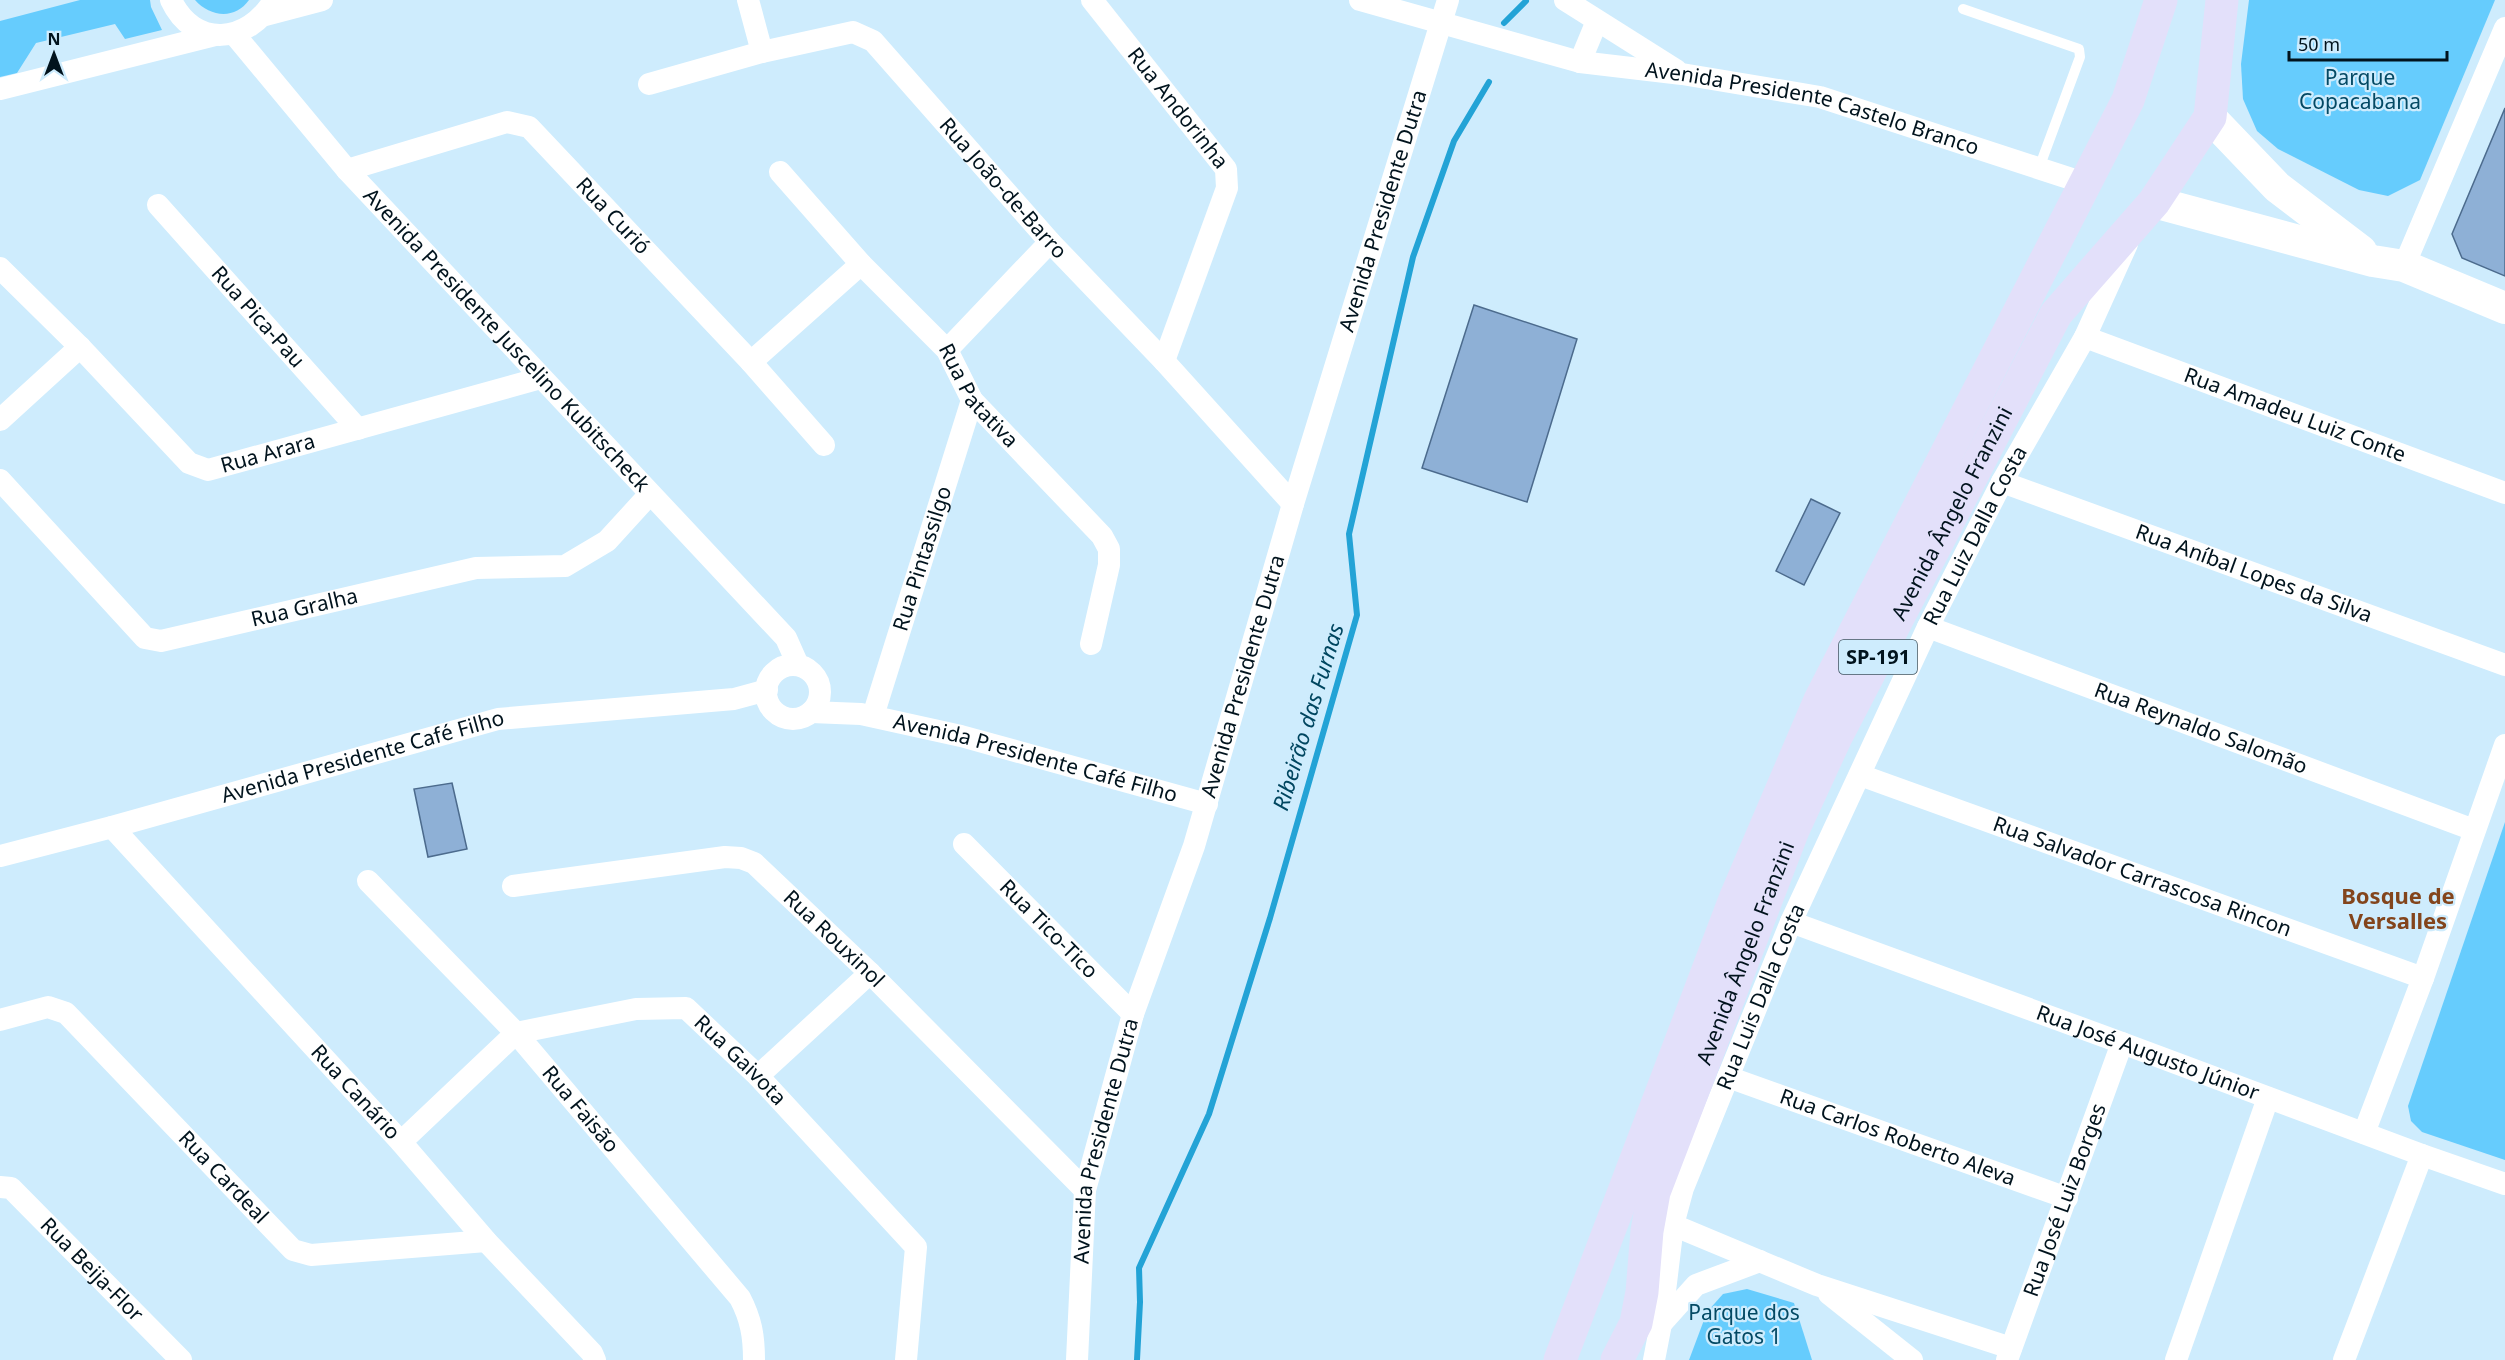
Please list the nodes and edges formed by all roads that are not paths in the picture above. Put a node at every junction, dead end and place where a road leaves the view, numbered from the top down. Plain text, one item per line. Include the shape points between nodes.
1 (171, 0) edge
2 (322, 0) edge
3 (748, 0) edge
4 (1092, 0) edge
5 (1360, 0) edge
6 (1448, 0) edge
7 (1565, 0) edge
8 (2161, 0) edge
9 (2222, 0) edge
10 (269, 8) edge
11 (1963, 9) dead end
12 (1598, 21) junction
13 (1442, 23) junction
14 (2505, 28) edge
15 (225, 34) junction
16 (762, 52) junction
17 (1580, 62) junction
18 (1682, 74) junction
19 (649, 84) dead end
20 (0, 89) edge
21 (2210, 117) junction
22 (2039, 168) junction
23 (347, 170) junction
24 (780, 172) dead end
25 (2084, 183) junction
26 (158, 205) dead end
27 (2147, 209) junction
28 (1050, 242) junction
29 (2373, 261) junction
30 (861, 264) junction
31 (2404, 266) junction
32 (0, 268) edge
33 (2505, 308) edge
34 (2085, 337) junction
35 (80, 347) junction
36 (946, 350) junction
37 (1164, 361) junction
38 (751, 362) junction
39 (541, 378) junction
40 (972, 400) junction
41 (0, 420) edge
42 (358, 429) junction
43 (824, 445) dead end
44 (0, 480) edge
45 (2002, 482) junction
46 (2505, 493) edge
47 (649, 495) junction
48 (1293, 504) junction
49 (1928, 627) junction
50 (786, 638) junction
51 (1091, 644) dead end
52 (798, 665) junction
53 (2505, 665) edge
54 (769, 682) junction
55 (818, 682) junction
56 (734, 699) junction
57 (811, 712) junction
58 (867, 715) junction
59 (785, 717) junction
60 (2505, 745) edge
61 (1860, 775) junction
62 (1207, 804) junction
63 (112, 827) junction
64 (2474, 830) junction
65 (964, 844) dead end
66 (0, 856) edge
67 (368, 881) dead end
68 (513, 886) dead end
69 (1791, 922) junction
70 (870, 973) junction
71 (2423, 978) junction
72 (1133, 1014) junction
73 (0, 1020) edge
74 (516, 1033) junction
75 (2122, 1042) junction
76 (758, 1076) junction
77 (1728, 1077) junction
78 (2268, 1098) junction
79 (2364, 1133) junction
80 (401, 1142) junction
81 (2422, 1155) junction
82 (2505, 1184) edge
83 (0, 1187) edge
84 (1085, 1190) junction
85 (2067, 1198) junction
86 (1672, 1224) junction
87 (486, 1241) junction
88 (1760, 1261) junction
89 (1817, 1285) junction
90 (1661, 1324) junction
91 (1569, 1353) edge
92 (2009, 1354) edge
93 (181, 1360) edge
94 (595, 1360) edge
95 (754, 1360) edge
96 (906, 1360) edge
97 (1077, 1360) edge
98 (1617, 1360) edge
99 (1654, 1360) edge
100 (1912, 1360) edge
101 (2176, 1360) edge
102 (2344, 1360) edge

1 - 15 street via 182,18 197,29
2 - 10 street
3 - 16 street
4 - 37 street, Rua Andorinha via 1226,169 1227,188
5 - 13 street, Avenida Presidente Castelo Branco
6 - 13 street, Avenida Presidente Dutra
7 - 12 street
8 - 25 main road, Avenida Ângelo Franzini / SP-191 via 2128,100
9 - 21 main road, Avenida Ângelo Franzini / SP-191
10 - 15 street via 252,27
11 - 22 lane via 2079,49 2080,57
12 - 17 street
12 - 18 street
13 - 17 street, Avenida Presidente Castelo Branco
13 - 48 street, Avenida Presidente Dutra
14 - 31 street
15 - 20 street
15 - 23 street, Avenida Presidente Juscelino Kubitscheck
16 - 19 street, Rua João-de-Barro
16 - 28 street, Rua João-de-Barro via 853,32 873,41
17 - 18 street, Avenida Presidente Castelo Branco
18 - 22 street, Avenida Presidente Castelo Branco via 1820,97
21 - 27 main road, Avenida Ângelo Franzini / SP-191
21 - 29 street via 2277,187
22 - 25 street, Avenida Presidente Castelo Branco
23 - 38 street, Rua Curió via 507,122 529,127
23 - 39 street, Avenida Presidente Juscelino Kubitscheck
24 - 30 street, Rua Patativa
25 - 91 main road, Avenida Ângelo Franzini / SP-191 via 1820,700 1735,899
26 - 42 street, Rua Pica-Pau
27 - 29 street
27 - 34 street, Rua Luiz Dalla Costa
27 - 98 main road, Avenida Ângelo Franzini / SP-191 via 2056,314 1835,739 1793,830 1654,1192 1636,1323
28 - 36 street
28 - 37 street, Rua João-de-Barro
29 - 31 street
30 - 36 street, Rua Patativa
30 - 38 street
31 - 33 street
32 - 35 street, Rua Arara
34 - 45 street, Rua Luiz Dalla Costa
34 - 46 street, Rua Amadeu Luiz Conte
35 - 41 street
35 - 42 street, Rua Arara via 189,463 208,470
36 - 40 street, Rua Patativa
37 - 48 street, Rua João-de-Barro
38 - 43 street, Rua Curió
39 - 42 street, Rua Arara
39 - 47 street, Avenida Presidente Juscelino Kubitscheck
40 - 51 street, Rua Patativa via 1102,536 1109,549
40 - 58 street, Rua Pintassilgo
44 - 47 street, Rua Gralha via 145,638 161,641 476,568 565,566 607,541
45 - 49 street, Rua Luiz Dalla Costa
45 - 53 street, Rua Aníbal Lopes da Silva
47 - 50 street, Avenida Presidente Juscelino Kubitscheck
48 - 62 street, Avenida Presidente Dutra
49 - 61 street, Rua Luiz Dalla Costa
49 - 64 street, Rua Reynaldo Salomão
50 - 52 street, Avenida Presidente Juscelino Kubitscheck
50 - 54 street
52 - 54 street via 784,667
52 - 55 street via 807,668
54 - 56 street, Avenida Presidente Café Filho
54 - 59 street via 771,707
55 - 57 street via 820,698
55 - 58 street, Avenida Presidente Café Filho
56 - 59 street, Avenida Presidente Café Filho
56 - 63 street, Avenida Presidente Café Filho via 498,719
57 - 58 street, Avenida Presidente Café Filho
57 - 59 street
58 - 62 street, Avenida Presidente Café Filho via 961,736
60 - 64 street
61 - 69 street, Rua Luis Dalla Costa
61 - 71 street, Rua Salvador Carrascosa Rincon
62 - 72 street, Avenida Presidente Dutra
63 - 66 street, Avenida Presidente Café Filho
63 - 80 street, Rua Canário
64 - 71 street
65 - 72 street, Rua Tico-Tico
67 - 74 street, Rua Faisão
68 - 70 street, Rua Rouxinol via 724,857 741,858 767,873
69 - 75 street, Rua José Augusto Júnior
69 - 77 street, Rua Luis Dalla Costa
70 - 76 street
70 - 84 street, Rua Rouxinol
71 - 79 street
72 - 84 street, Avenida Presidente Dutra
73 - 87 street, Rua Cardeal via 48,1007 66,1013 293,1250 311,1256
74 - 76 street, Rua Gaivota via 636,1009 686,1008
74 - 80 street
74 - 95 street, Rua Faisão via 740,1298 750,1318
75 - 78 street, Rua José Augusto Júnior
75 - 85 street, Rua José Luiz Borges
76 - 96 street, Rua Gaivota via 916,1247
77 - 85 street, Rua Carlos Roberto Aleva
77 - 86 street, Rua Luis Dalla Costa
78 - 79 street, Rua José Augusto Júnior
78 - 101 street
79 - 81 street, Rua José Augusto Júnior
80 - 87 street, Rua Canário
81 - 82 street, Rua José Augusto Júnior
81 - 102 street
83 - 93 street, Rua Beija-Flor via 11,1188
84 - 97 street, Avenida Presidente Dutra
85 - 92 street, Rua José Luiz Borges
86 - 88 street
86 - 90 street, Rua Luis Dalla Costa
87 - 94 street, Rua Canário
88 - 89 street
88 - 90 street via 1696,1285
89 - 92 street
89 - 100 street
90 - 99 street, Rua Luis Dalla Costa

